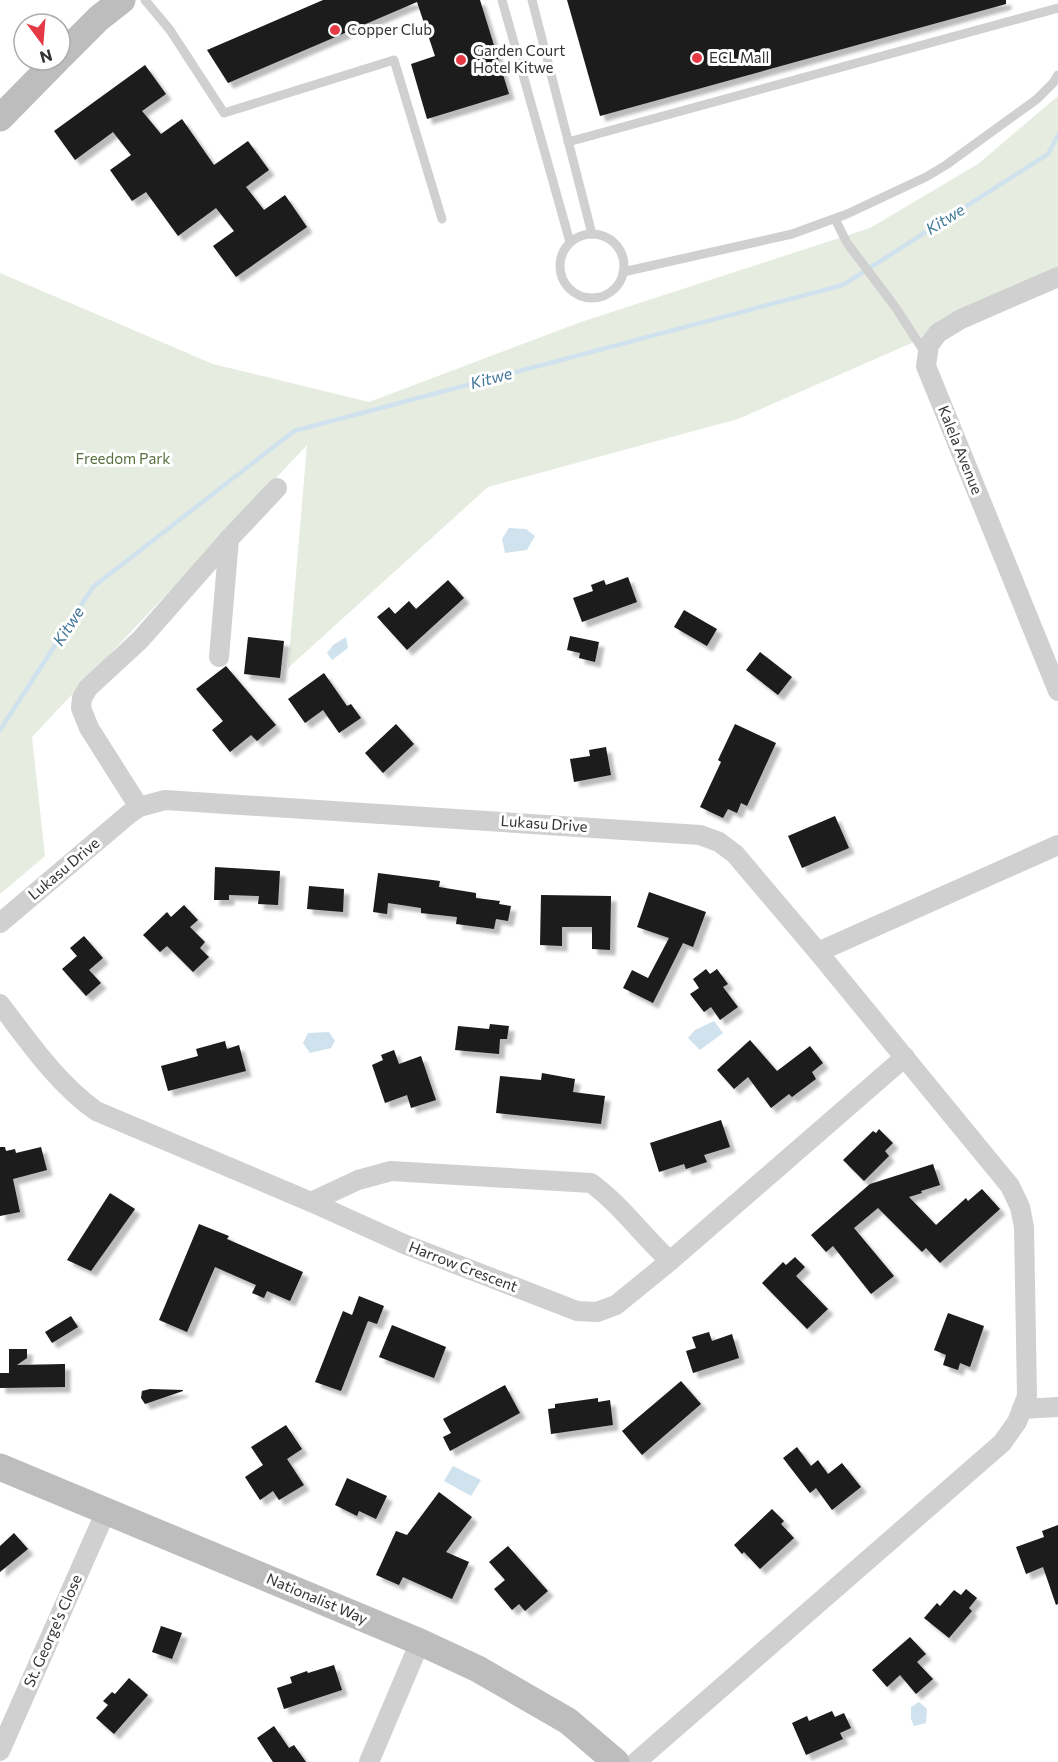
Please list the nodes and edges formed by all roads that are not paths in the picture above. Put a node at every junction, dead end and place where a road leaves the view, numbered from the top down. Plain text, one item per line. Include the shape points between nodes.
1 (122, 0) edge
2 (145, 0) edge
3 (501, 0) edge
4 (532, 0) edge
5 (1058, 8) edge
6 (72, 44) edge
7 (44, 72) edge
8 (1058, 75) edge
9 (0, 118) edge
10 (568, 142) junction
11 (442, 219) dead end
12 (835, 219) junction
13 (592, 234) junction
14 (570, 242) junction
15 (623, 272) junction
16 (1058, 277) edge
17 (927, 356) junction
18 (277, 488) dead end
19 (229, 539) junction
20 (219, 657) dead end
21 (1051, 657) edge
22 (1058, 691) edge
23 (139, 807) junction
24 (1058, 845) edge
25 (0, 922) edge
26 (818, 952) junction
27 (0, 1004) edge
28 (905, 1057) junction
29 (311, 1202) junction
30 (670, 1261) junction
31 (1058, 1407) edge
32 (1022, 1409) junction
33 (0, 1467) edge
34 (106, 1511) junction
35 (420, 1642) junction
36 (0, 1751) edge
37 (369, 1762) edge
38 (616, 1762) edge
39 (636, 1762) edge

1 - 6 street
2 - 11 lane via 170,30 224,113 394,60
3 - 14 lane
4 - 10 lane
5 - 10 lane
7 - 9 street
8 - 12 lane via 1037,99 946,165
10 - 13 lane
12 - 15 lane via 792,234
12 - 17 lane via 847,243
13 - 14 lane
13 - 15 lane via 614,242 622,255
14 - 15 lane via 562,255 561,272 575,292 589,298 604,296 617,286
16 - 17 street via 961,319 938,333
17 - 21 street, Kalela Avenue via 926,366
18 - 19 street
19 - 20 street
19 - 23 street via 140,640 82,698 81,708 90,728
21 - 22 street, Kalela Avenue
23 - 25 street, Lukasu Drive
23 - 26 street, Lukasu Drive via 165,800 700,835 735,854
24 - 26 street
26 - 28 street, Lukasu Drive
27 - 29 street, Harrow Crescent via 52,1072 96,1111
28 - 30 street, Harrow Crescent
28 - 32 street, Lukasu Drive via 1010,1186 1020,1207 1024,1227 1026,1396
29 - 30 street, Harrow Crescent via 404,1244 577,1311 597,1312 616,1305
29 - 30 street via 358,1180 391,1171 591,1183
31 - 32 street
32 - 39 street via 1002,1443
33 - 34 street, Nationalist Way
34 - 35 street, Nationalist Way
34 - 36 street, St. George's Close
35 - 37 street
35 - 38 street, Nationalist Way via 568,1721

